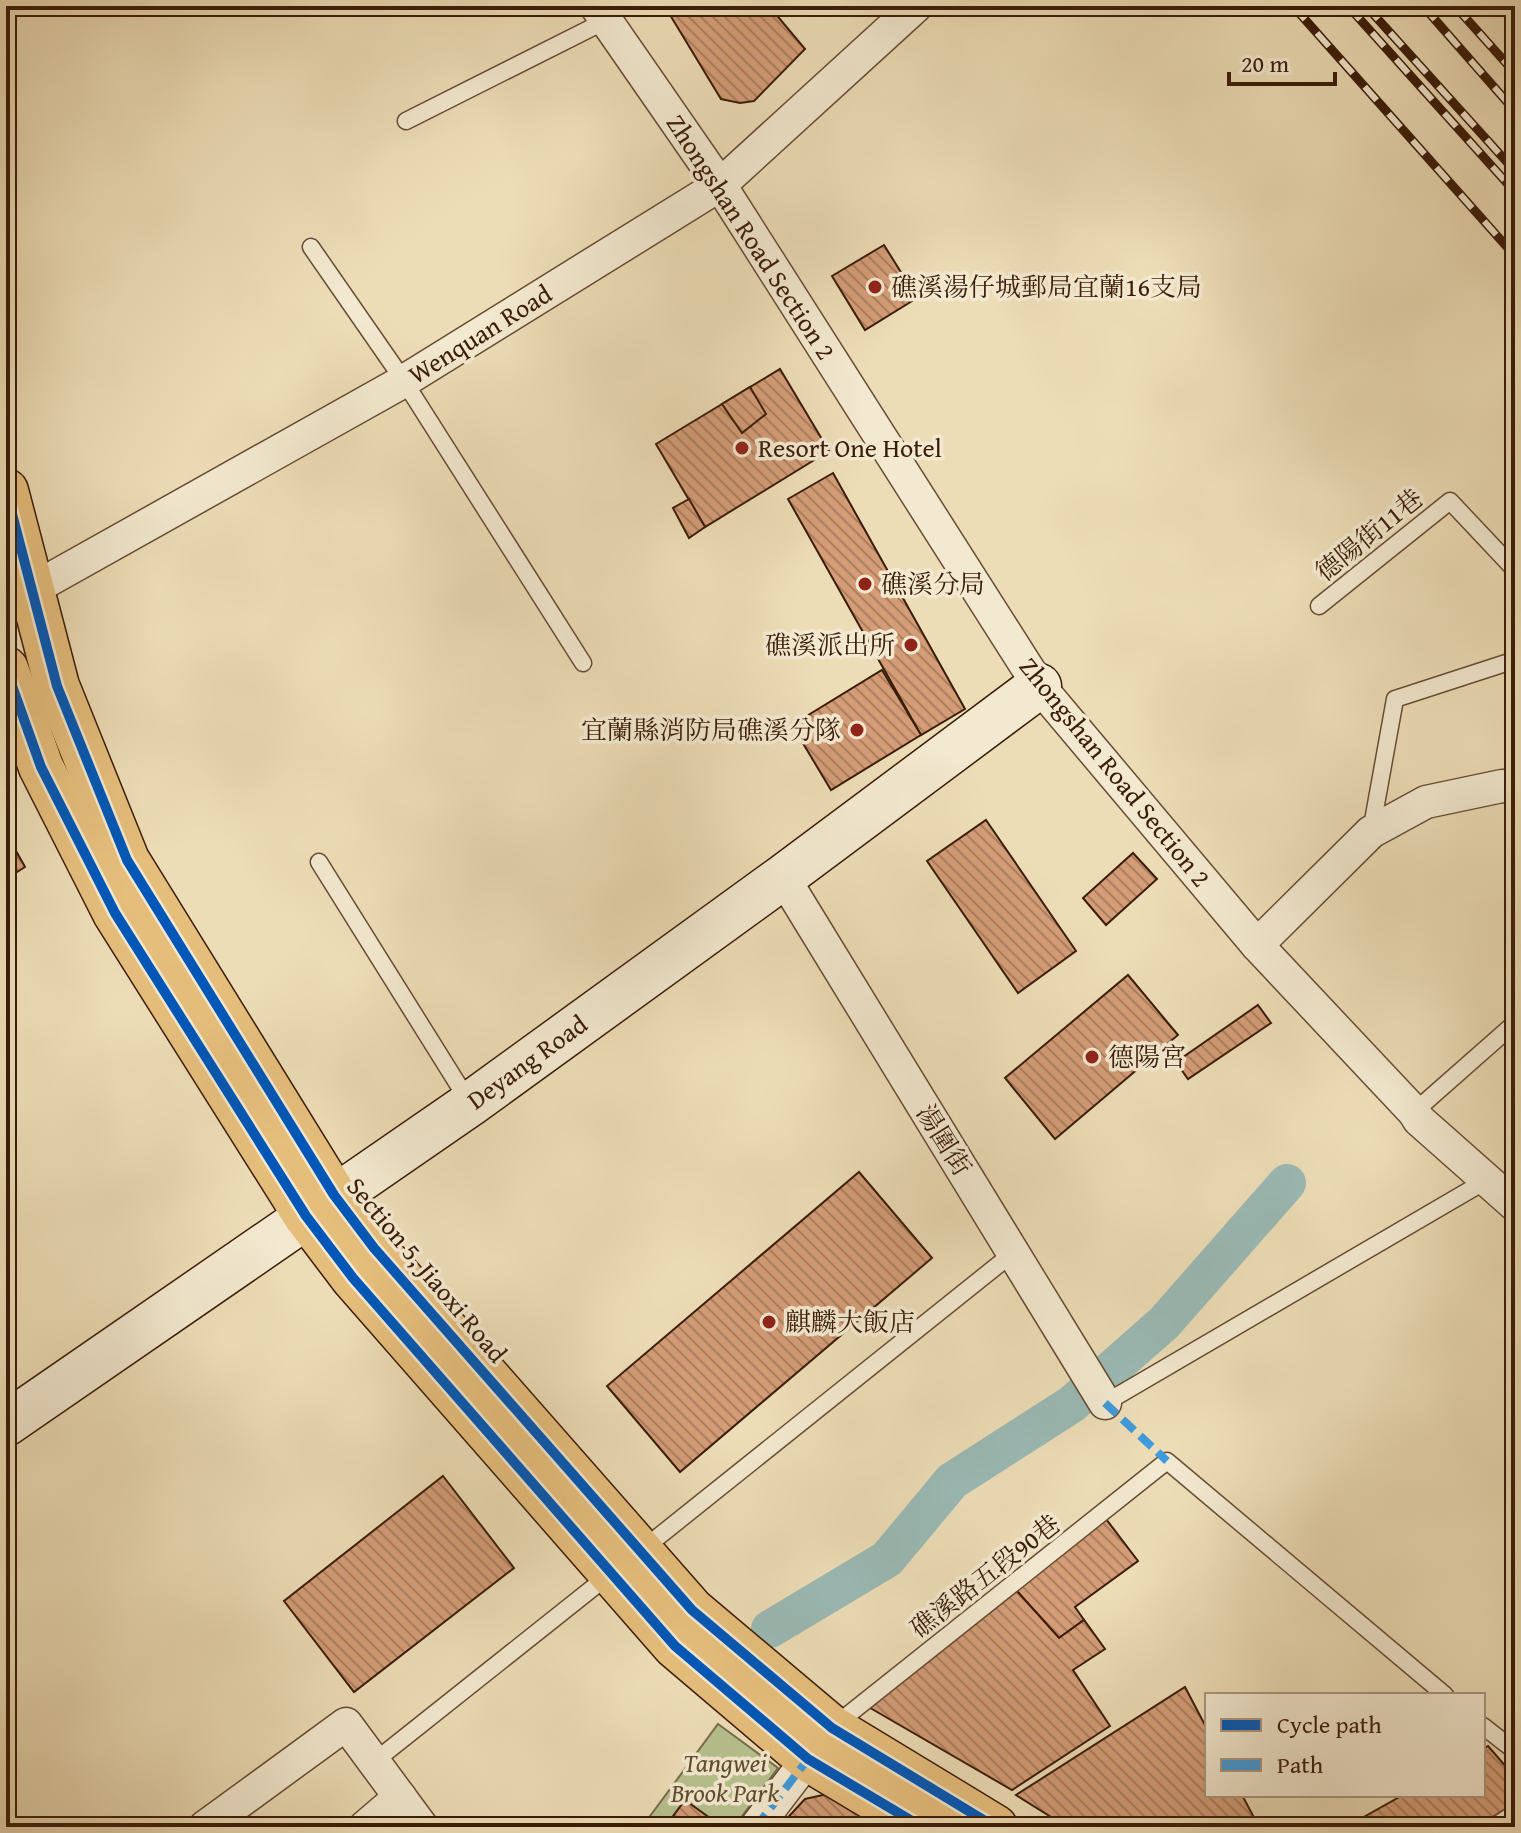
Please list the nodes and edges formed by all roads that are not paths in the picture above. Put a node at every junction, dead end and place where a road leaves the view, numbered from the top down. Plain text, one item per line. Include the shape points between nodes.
1 (916, 6) edge
2 (600, 13) edge
3 (406, 121) dead end
4 (720, 185) junction
5 (311, 247) dead end
6 (404, 381) junction
7 (6, 491) edge
8 (1515, 570) edge
9 (19, 600) edge
10 (1319, 606) dead end
11 (1515, 660) edge
12 (583, 663) dead end
13 (6, 669) edge
14 (1039, 686) junction
15 (1515, 787) edge
16 (1371, 832) junction
17 (319, 862) dead end
18 (783, 877) junction
19 (1257, 945) junction
20 (1515, 1023) edge
21 (470, 1104) junction
22 (1414, 1112) junction
23 (1487, 1180) junction
24 (1515, 1205) edge
25 (320, 1206) junction
26 (1013, 1253) junction
27 (1105, 1403) joint
28 (6, 1424) edge
29 (627, 1562) junction
30 (1443, 1693) edge
31 (1485, 1728) edge
32 (820, 1743) junction
33 (1515, 1751) edge
34 (375, 1761) junction
35 (400, 1797) junction
36 (1515, 1813) edge
37 (205, 1827) edge
38 (365, 1827) edge
39 (422, 1827) edge
40 (756, 1827) edge
41 (922, 1827) edge
42 (995, 1827) edge
43 (1494, 1827) edge

1 - 4 street, Wenquan Road
2 - 3 lane
2 - 4 street, Zhongshan Road Section 2
4 - 6 street, Wenquan Road
4 - 14 street, Zhongshan Road Section 2
5 - 6 lane
6 - 9 street, Wenquan Road
6 - 12 lane
7 - 9 main road, Section 5, Jiaoxi Road
8 - 10 lane, 德陽街11巷 via 1450,501
9 - 25 main road, Section 5, Jiaoxi Road via 127,860
11 - 16 lane via 1395,699
13 - 25 main road, Section 5, Jiaoxi Road via 41,767 115,913
14 - 18 street, Deyang Road
14 - 19 street, Zhongshan Road Section 2
15 - 16 street via 1426,802
16 - 19 street
17 - 21 lane
18 - 21 street, Deyang Road
18 - 26 street, 湯圍街
19 - 22 street, Zhongshan Road Section 2
20 - 22 lane
21 - 25 street, Deyang Road
22 - 23 street, Zhongshan Road Section 2
23 - 24 street, Zhongshan Road Section 2
23 - 27 lane
25 - 28 street, Deyang Road
25 - 29 main road, Section 5, Jiaoxi Road via 374,1248
26 - 27 street, 湯圍街
26 - 29 lane
29 - 32 main road, Section 5, Jiaoxi Road via 692,1610
29 - 34 lane
30 - 32 lane, 礁溪路五段90巷 via 1167,1461
31 - 33 lane
32 - 40 street
32 - 41 main road, Section 5, Jiaoxi Road
32 - 42 main road, Section 5, Jiaoxi Road
34 - 35 street
34 - 37 street via 346,1724
35 - 38 street
35 - 39 street
36 - 43 lane

